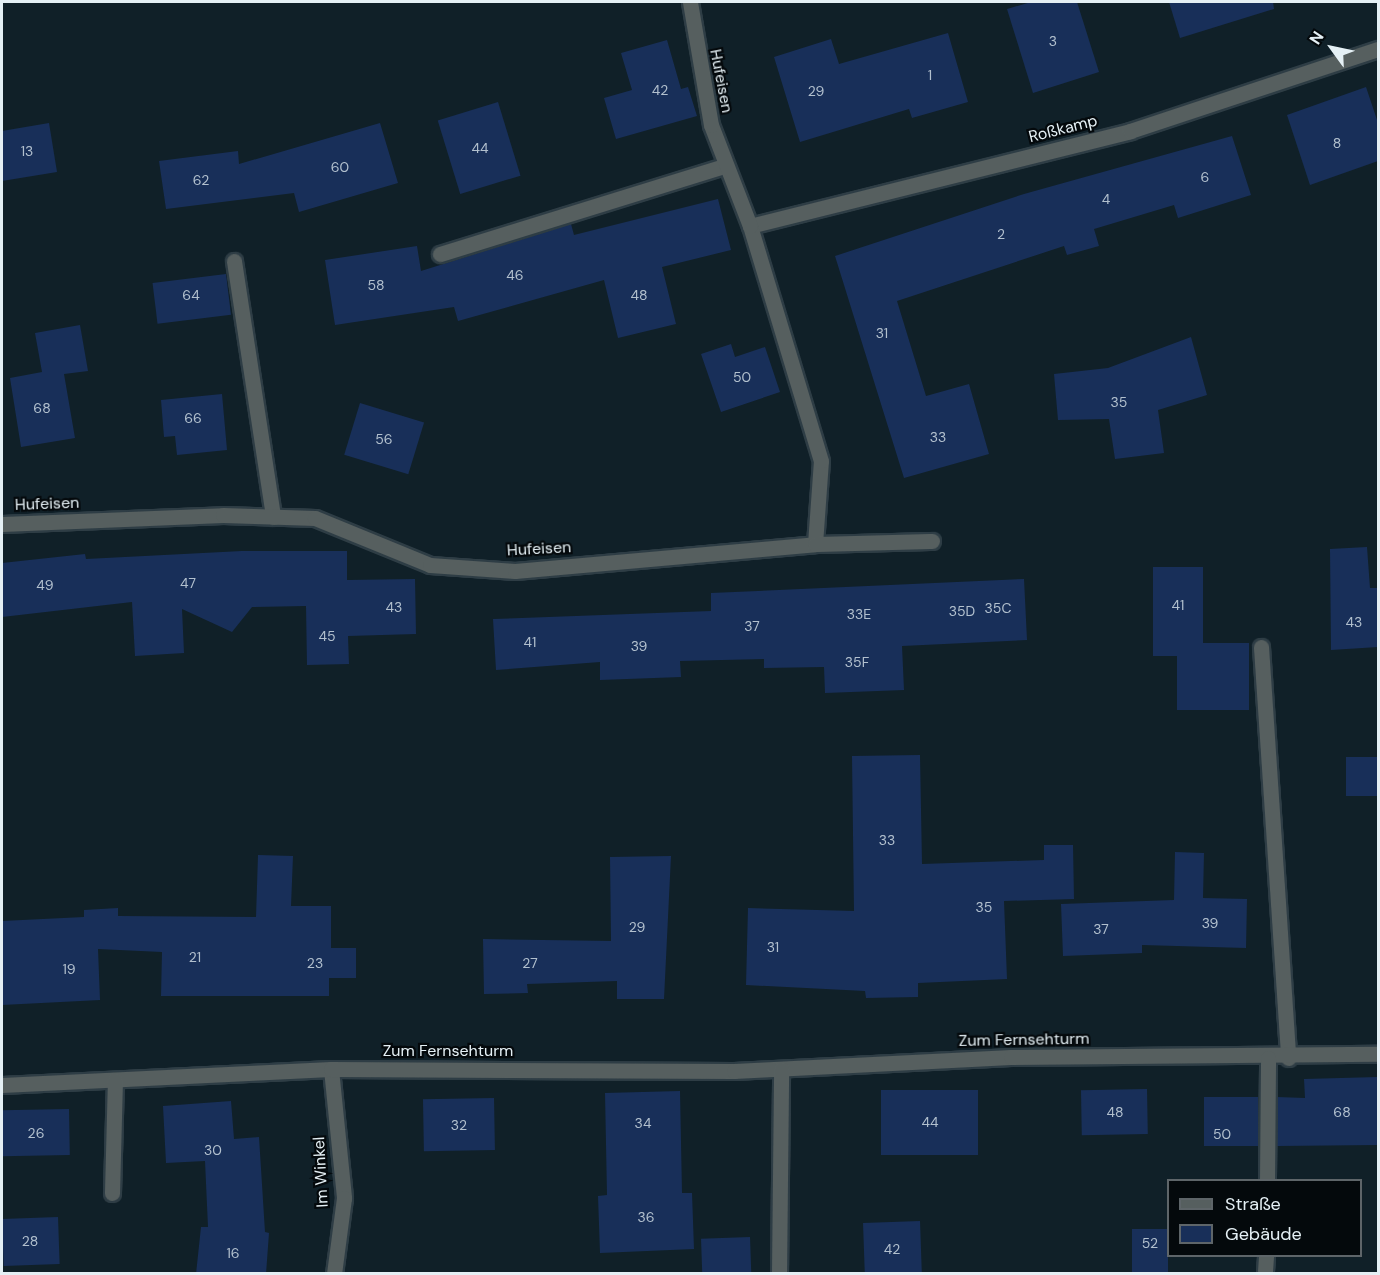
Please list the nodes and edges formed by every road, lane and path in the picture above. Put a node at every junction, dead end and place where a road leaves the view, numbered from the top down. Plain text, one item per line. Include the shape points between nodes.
1 (690, 2) edge
2 (1378, 49) edge
3 (724, 166) junction
4 (750, 226) junction
5 (440, 254) dead end
6 (234, 261) dead end
7 (273, 517) junction
8 (2, 524) edge
9 (932, 540) dead end
10 (815, 544) junction
11 (1261, 647) dead end
12 (1378, 1054) edge
13 (1268, 1058) junction
14 (1288, 1058) junction
15 (781, 1068) junction
16 (331, 1069) junction
17 (115, 1080) junction
18 (2, 1085) edge
19 (1267, 1179) edge
20 (112, 1192) dead end
21 (1266, 1257) edge
22 (1265, 1271) dead end
23 (334, 1274) edge
24 (779, 1274) edge

1 - 3 street, Hufeisen via 711,125
2 - 4 street, Roßkamp via 1130,131
3 - 4 street, Hufeisen
3 - 5 street
4 - 10 street, Hufeisen via 821,461
6 - 7 street
7 - 8 street, Hufeisen
7 - 10 street, Hufeisen via 315,518 430,565 515,571
9 - 10 street, Hufeisen
11 - 14 street
12 - 14 street, Zum Fernsehturm
13 - 14 street, Zum Fernsehturm
13 - 15 street, Zum Fernsehturm via 1011,1057
13 - 19 street
15 - 16 street, Zum Fernsehturm
15 - 24 street
16 - 17 street, Zum Fernsehturm
16 - 23 street, Im Winkel via 344,1198
17 - 18 street, Zum Fernsehturm
17 - 20 street
21 - 22 street

